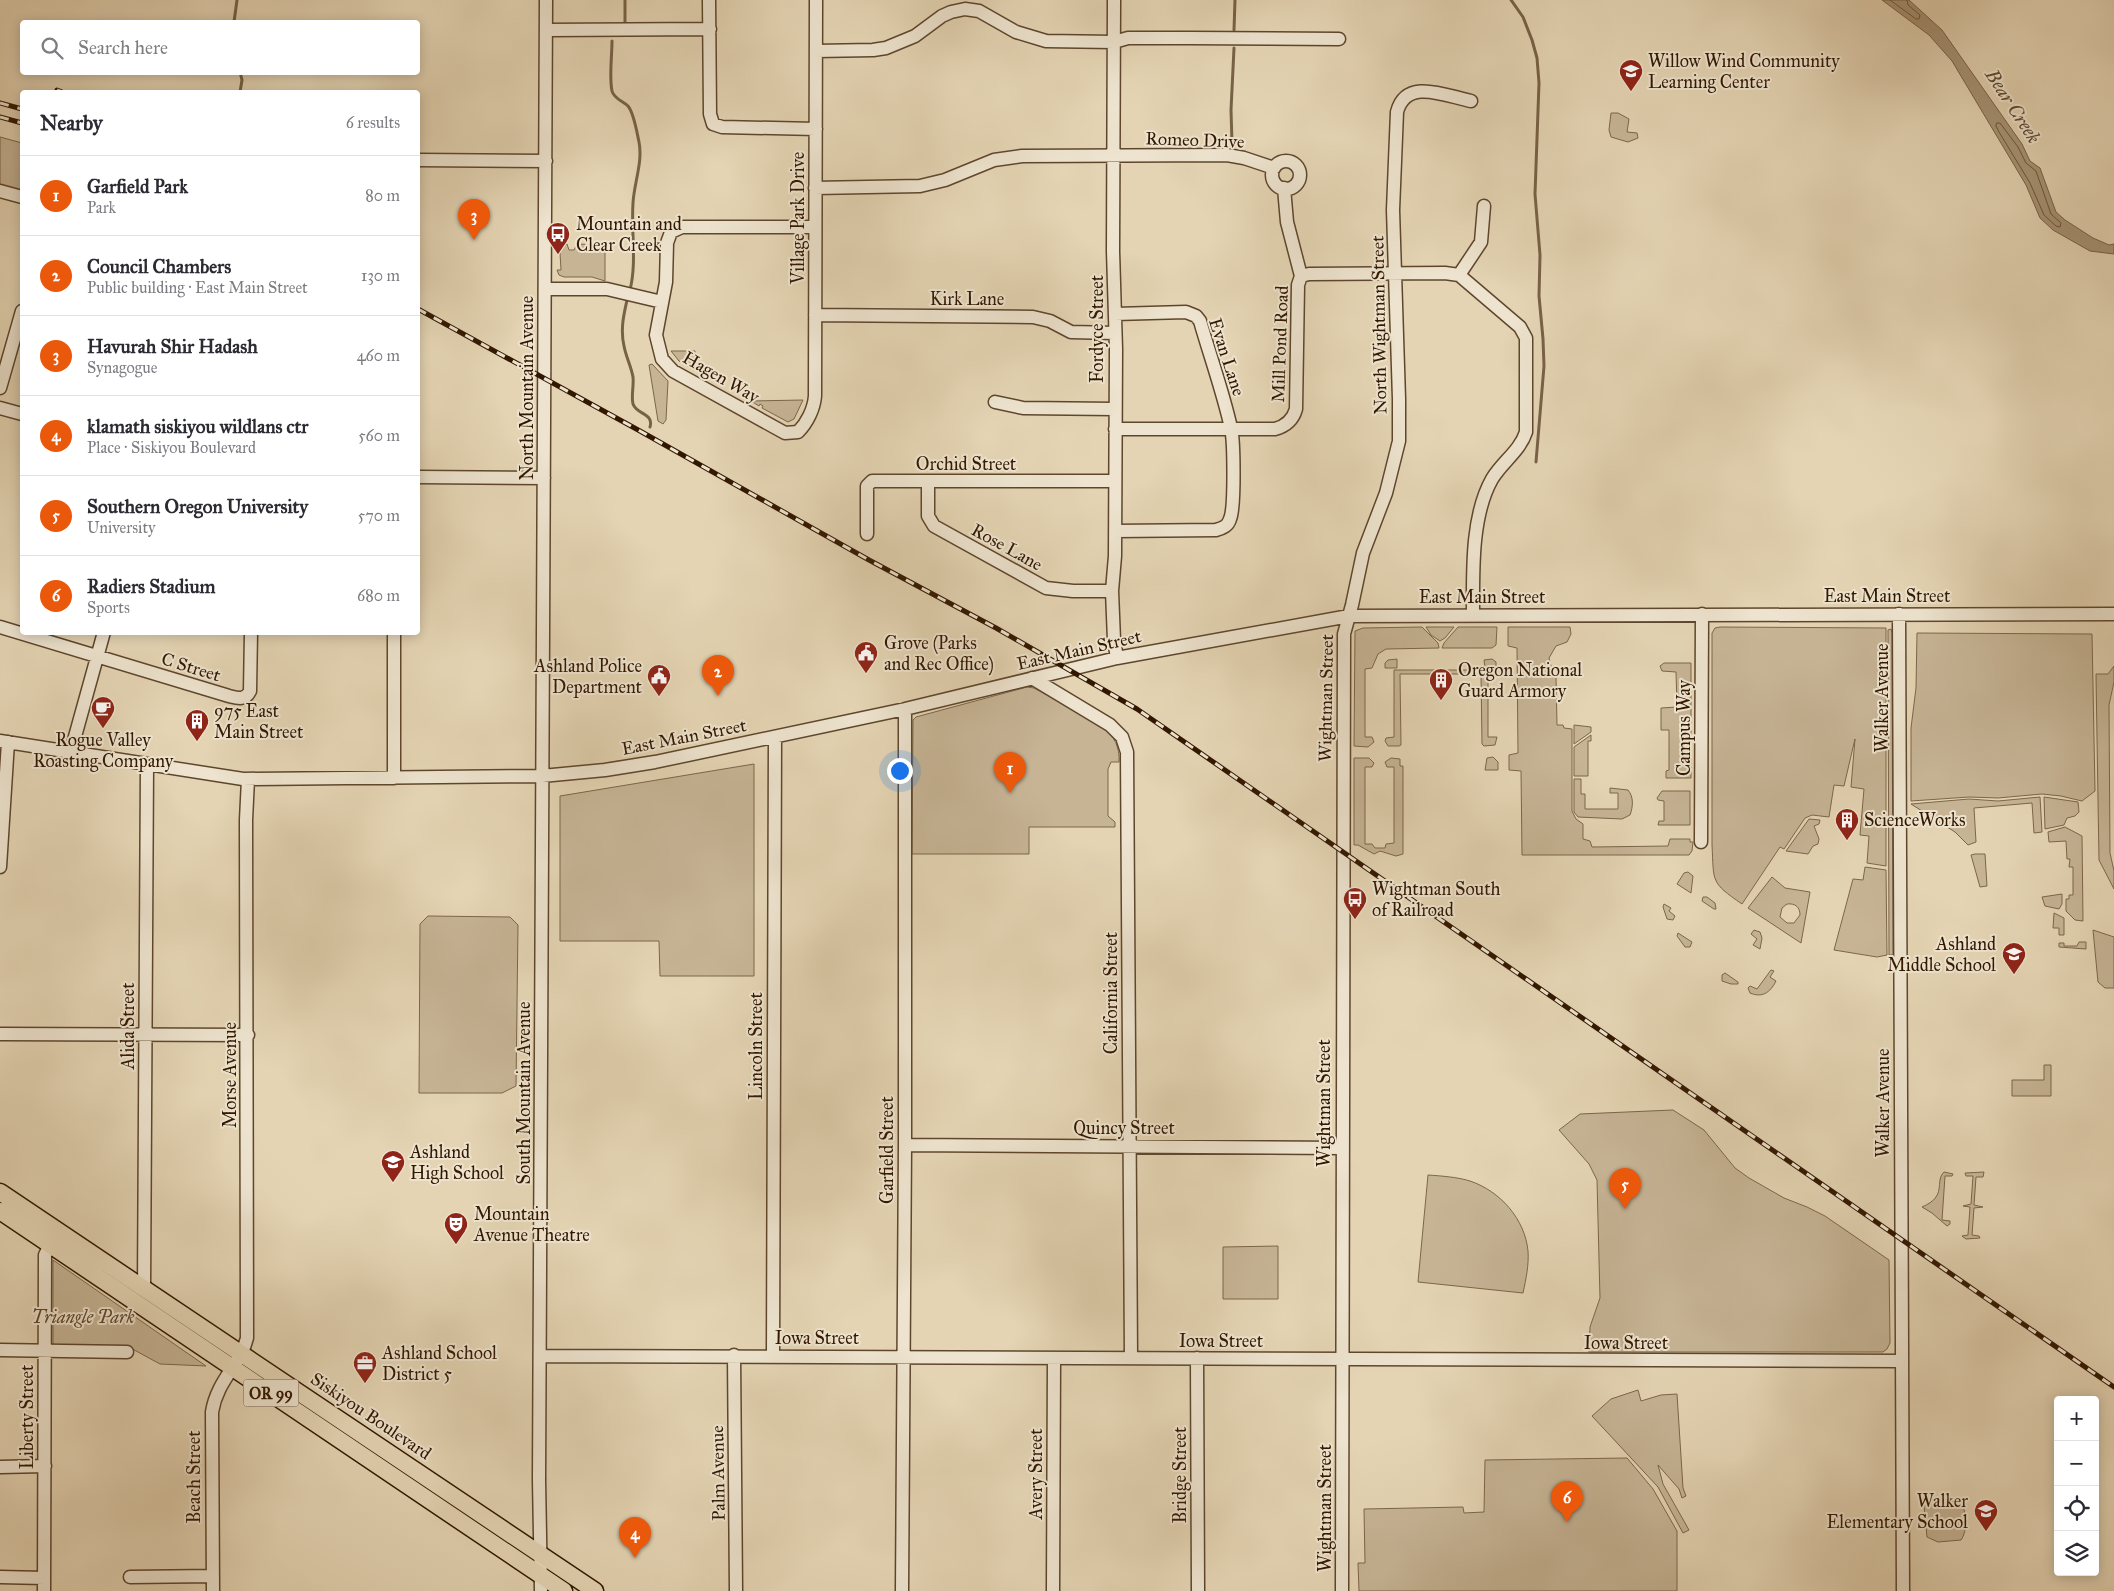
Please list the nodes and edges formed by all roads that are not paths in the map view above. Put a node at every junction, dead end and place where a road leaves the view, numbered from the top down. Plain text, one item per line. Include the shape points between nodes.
1 (546, 0) edge
2 (709, 0) edge
3 (816, 0) edge
4 (1114, 0) edge
5 (710, 29) junction
6 (547, 30) junction
7 (1339, 39) dead end
8 (1114, 42) junction
9 (816, 51) junction
10 (1471, 101) dead end
11 (816, 129) junction
12 (1114, 156) junction
13 (420, 160) edge
14 (546, 161) junction
15 (1274, 168) junction
16 (815, 188) junction
17 (1284, 188) junction
18 (0, 191) edge
19 (20, 196) edge
20 (1484, 206) dead end
21 (815, 227) junction
22 (1395, 274) junction
23 (1459, 275) junction
24 (1301, 276) junction
25 (546, 289) junction
26 (662, 302) junction
27 (1115, 314) junction
28 (815, 315) junction
29 (20, 318) edge
30 (1115, 333) junction
31 (0, 388) edge
32 (995, 402) dead end
33 (0, 408) edge
34 (1115, 409) junction
35 (20, 413) edge
36 (1115, 429) junction
37 (1231, 429) junction
38 (798, 432) joint
39 (420, 477) edge
40 (544, 478) junction
41 (928, 481) junction
42 (1115, 481) junction
43 (1115, 531) junction
44 (867, 534) dead end
45 (1112, 591) junction
46 (1473, 614) junction
47 (1702, 614) junction
48 (1899, 614) junction
49 (2114, 614) edge
50 (1349, 616) junction
51 (0, 627) edge
52 (20, 633) edge
53 (26, 635) edge
54 (103, 635) edge
55 (251, 635) edge
56 (394, 635) edge
57 (96, 657) junction
58 (1117, 658) junction
59 (1032, 678) junction
60 (905, 709) junction
61 (775, 737) junction
62 (4, 741) edge
63 (71, 751) junction
64 (147, 764) junction
65 (542, 776) junction
66 (394, 778) junction
67 (248, 779) junction
68 (1701, 842) dead end
69 (0, 867) edge
70 (0, 1034) edge
71 (146, 1035) junction
72 (248, 1036) junction
73 (905, 1145) junction
74 (1130, 1146) junction
75 (1342, 1148) junction
76 (0, 1192) edge
77 (0, 1211) edge
78 (50, 1245) junction
79 (144, 1289) junction
80 (0, 1350) edge
81 (44, 1351) junction
82 (126, 1352) dead end
83 (241, 1352) junction
84 (734, 1355) junction
85 (541, 1356) junction
86 (773, 1356) junction
87 (904, 1356) junction
88 (1054, 1358) junction
89 (1131, 1358) junction
90 (1197, 1358) junction
91 (1342, 1358) junction
92 (1902, 1361) junction
93 (232, 1367) junction
94 (44, 1466) junction
95 (0, 1467) edge
96 (540, 1554) junction
97 (130, 1576) dead end
98 (213, 1576) junction
99 (0, 1578) edge
100 (44, 1578) junction
101 (541, 1583) edge
102 (44, 1591) edge
103 (213, 1591) edge
104 (564, 1591) edge
105 (595, 1591) edge
106 (736, 1591) edge
107 (902, 1591) edge
108 (1053, 1591) edge
109 (1198, 1591) edge
110 (1342, 1591) edge
111 (1903, 1591) edge

1 - 6 street, North Mountain Avenue
2 - 5 street
3 - 9 street, Village Park Drive
4 - 8 street, Fordyce Street
5 - 6 street
5 - 11 street via 710,114 713,124 722,127
6 - 14 street, North Mountain Avenue
7 - 8 street via 1128,38
8 - 9 street via 1046,41 1016,32 978,11 965,9 942,16 915,36 886,48
8 - 12 street, Fordyce Street
9 - 11 street, Village Park Drive
10 - 22 street, North Wightman Street via 1425,91 1413,92 1402,98 1399,104 1394,191
11 - 16 street, Village Park Drive
12 - 15 street, Romeo Drive via 1227,155
12 - 16 street, Romeo Drive via 1007,158 981,164 945,180 904,188
12 - 27 street, Fordyce Street
13 - 14 street
14 - 25 street, North Mountain Avenue
15 - 17 street via 1273,181
15 - 17 street, Romeo Drive via 1286,161 1298,169 1297,183
16 - 21 street, Village Park Drive
17 - 24 street via 1286,222
18 - 19 street
20 - 23 street via 1481,242
21 - 26 street, Hagen Way via 676,229 668,237 667,276
21 - 28 street, Village Park Drive
22 - 23 street, Mill Pond Road
22 - 24 street, Mill Pond Road
22 - 50 street, North Wightman Street via 1399,441 1386,493 1363,553
23 - 46 street via 1524,332 1526,432 1521,444 1492,480 1486,495 1474,544
24 - 37 street, Mill Pond Road via 1298,285 1294,415 1283,427 1275,429
25 - 26 street via 614,290
25 - 40 street, North Mountain Avenue
26 - 38 street, Hagen Way via 656,344 673,371 785,433
27 - 30 street, Fordyce Street
27 - 37 street, Evan Lane via 1186,312 1196,316
28 - 30 street, Kirk Lane via 1033,317 1050,321 1071,332
28 - 38 street, Village Park Drive via 814,402
29 - 31 street
30 - 34 street, Fordyce Street
32 - 34 street via 1023,408
33 - 35 street
34 - 36 street, Fordyce Street
36 - 37 street, Mill Pond Road
36 - 42 street, Fordyce Street
37 - 43 street via 1232,510 1225,527 1216,530
39 - 40 street
40 - 65 street, North Mountain Avenue
41 - 42 street, Orchid Street
41 - 44 street, Orchid Street via 870,482 867,486
41 - 45 street, Rose Lane via 928,516 934,526 1046,588
42 - 43 street, Fordyce Street
43 - 45 street, Fordyce Street
45 - 58 street, Fordyce Street
46 - 47 street, East Main Street
46 - 50 street, East Main Street
47 - 48 street, East Main Street
47 - 68 street, Campus Way
48 - 49 street, East Main Street
48 - 92 street, Walker Avenue
50 - 58 street, East Main Street
50 - 75 street, Wightman Street via 1344,634
51 - 52 street, C Street
53 - 57 street, C Street
54 - 57 street
55 - 57 street, C Street via 250,692 243,698
56 - 66 street
57 - 63 street
58 - 59 street, East Main Street
59 - 60 street, East Main Street
59 - 74 street, California Street via 1110,725 1122,737 1127,752
60 - 61 street, East Main Street
60 - 73 street, Garfield Street
61 - 65 street, East Main Street via 605,770
61 - 86 street, Lincoln Street
62 - 63 street, East Main Street
62 - 69 street
63 - 64 street, East Main Street
64 - 67 street, East Main Street
64 - 71 street, Alida Street
65 - 66 street, East Main Street
65 - 85 street, South Mountain Avenue
66 - 67 street, East Main Street
67 - 72 street, Morse Avenue
70 - 71 street
71 - 72 street
71 - 79 street, Alida Street
72 - 83 street, Morse Avenue via 248,1326
73 - 74 street, Quincy Street
73 - 87 street, Garfield Street
74 - 75 street, Quincy Street
74 - 89 street, California Street
75 - 91 street, Wightman Street
76 - 79 main road, Siskiyou Boulevard / OR 99
77 - 78 main road, Siskiyou Boulevard / OR 99
78 - 81 street, Liberty Street via 45,1255
78 - 93 main road, Siskiyou Boulevard / OR 99
79 - 83 main road, Siskiyou Boulevard / OR 99
80 - 81 street
81 - 82 street
81 - 94 street, Liberty Street
83 - 93 street, Morse Avenue
83 - 96 main road, Siskiyou Boulevard / OR 99
84 - 85 street, Iowa Street
84 - 86 street, Iowa Street
84 - 106 street, Palm Avenue
85 - 96 street, South Mountain Avenue
86 - 87 street, Iowa Street
87 - 88 street, Iowa Street
87 - 107 street, Garfield Street
88 - 89 street, Iowa Street
88 - 108 street, Avery Street
89 - 90 street, Iowa Street
90 - 91 street, Iowa Street
90 - 109 street, Bridge Street
91 - 92 street, Iowa Street
91 - 110 street, Wightman Street
92 - 111 street, Walker Avenue
93 - 98 street, Beach Street via 218,1389 212,1412
93 - 101 main road, Siskiyou Boulevard / OR 99
94 - 95 street
94 - 100 street, Liberty Street
96 - 101 street, South Mountain Avenue
96 - 105 main road, Siskiyou Boulevard / OR 99
97 - 98 street
98 - 103 street, Beach Street
99 - 100 street
100 - 102 street, Liberty Street
101 - 104 main road, Siskiyou Boulevard / OR 99

